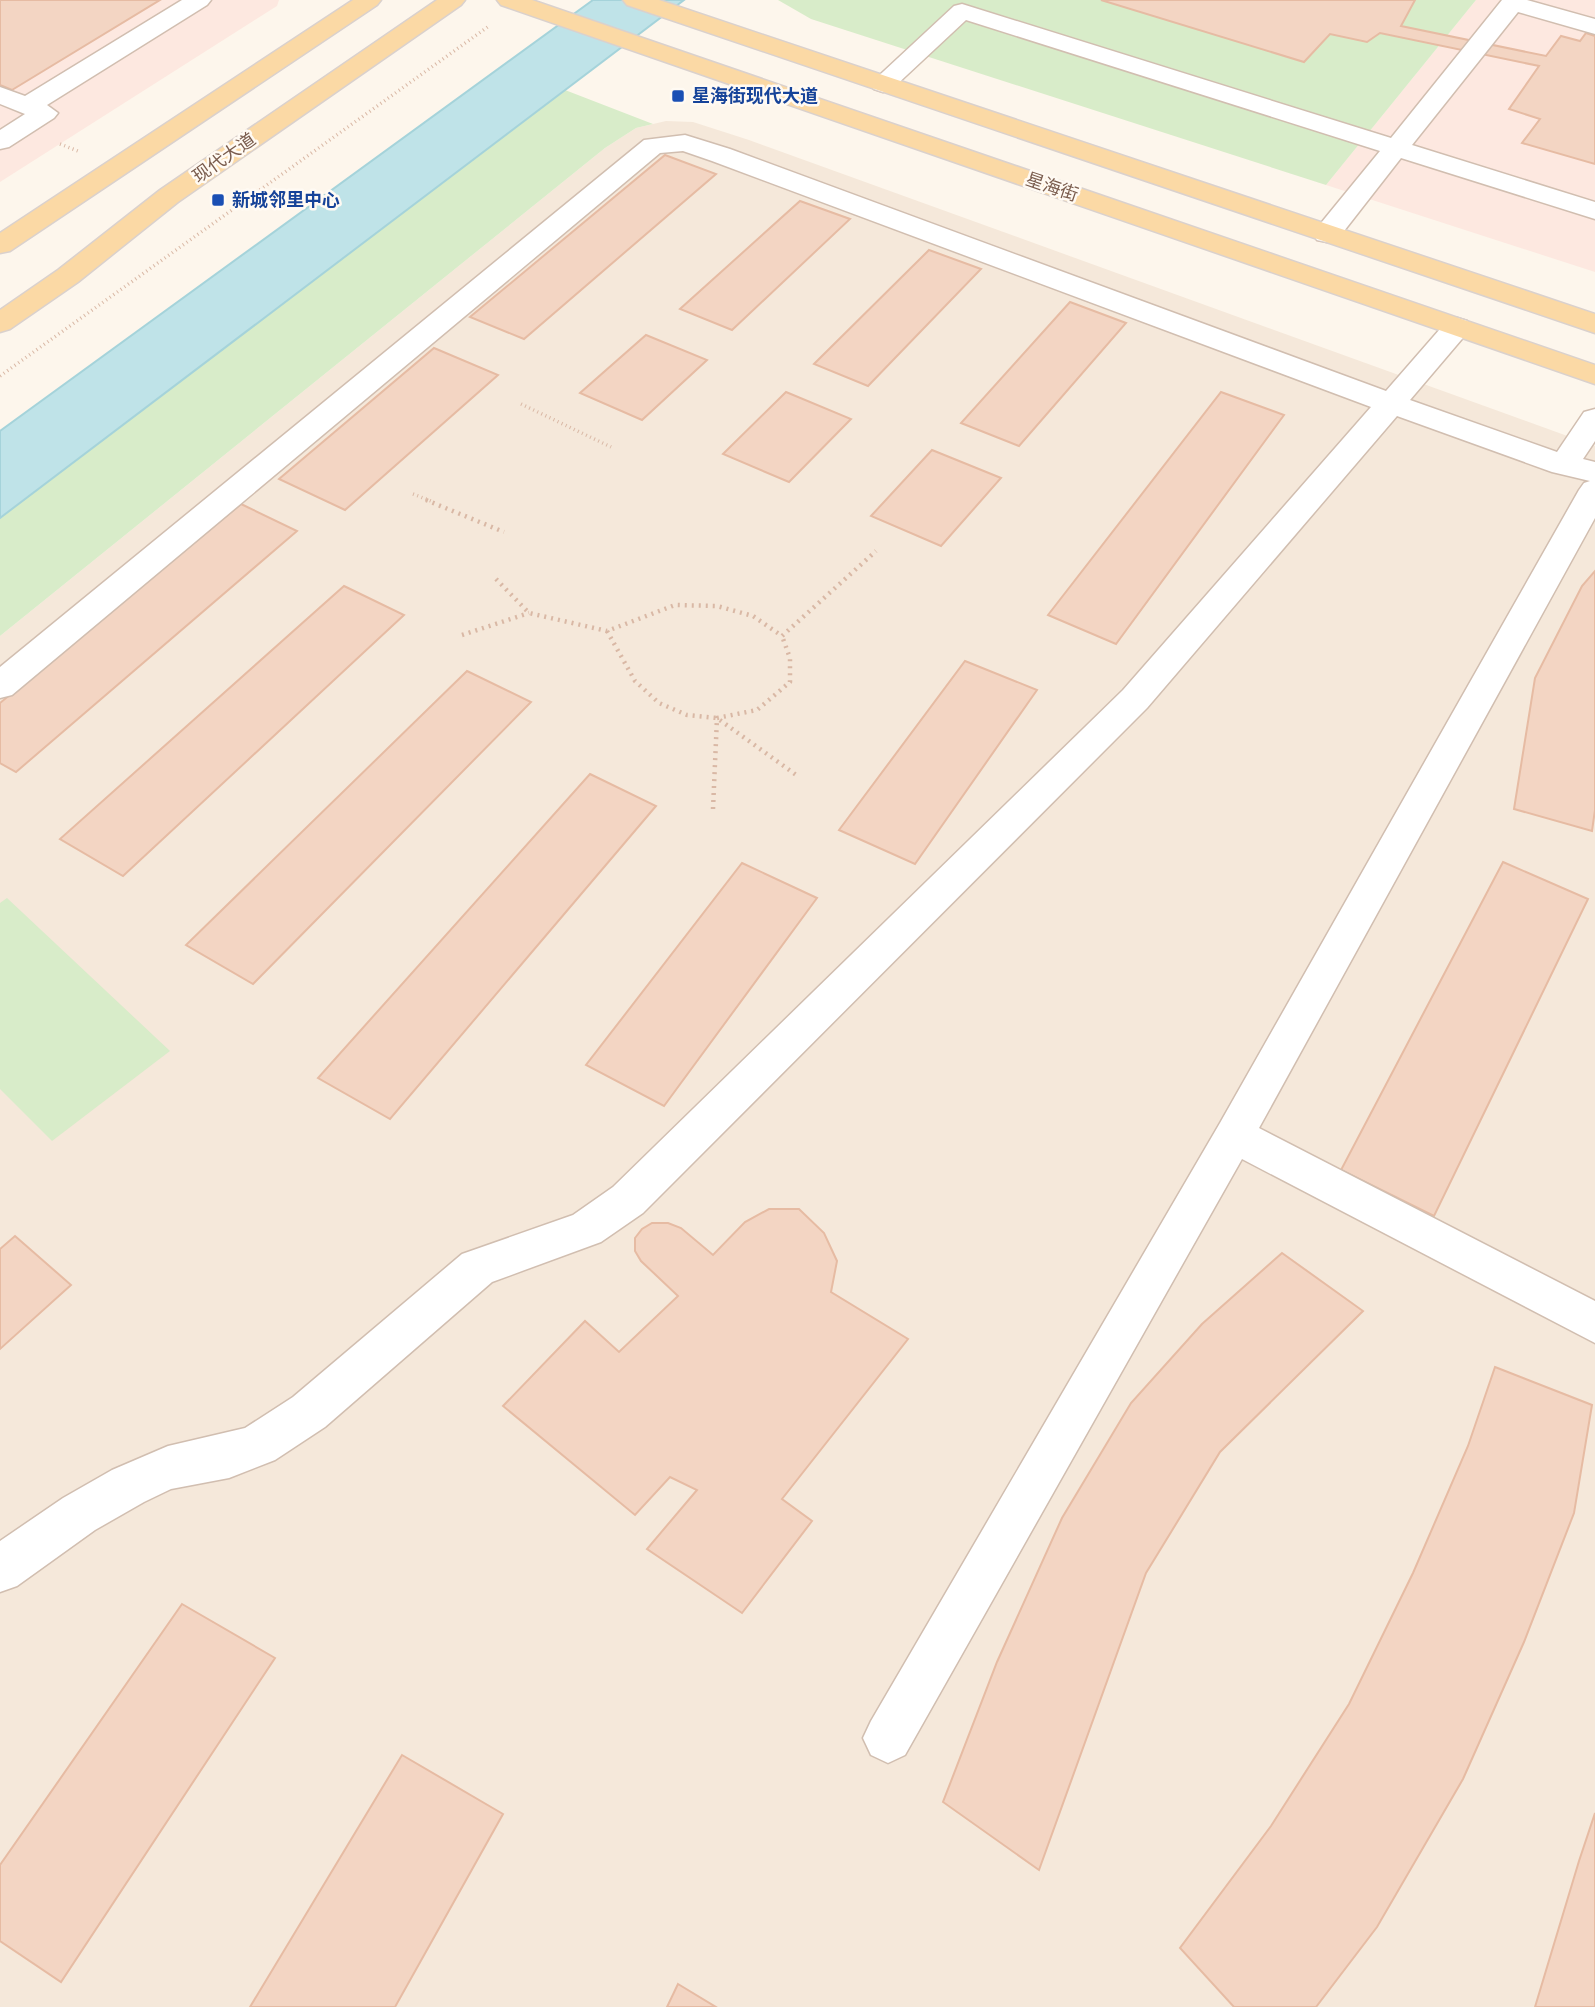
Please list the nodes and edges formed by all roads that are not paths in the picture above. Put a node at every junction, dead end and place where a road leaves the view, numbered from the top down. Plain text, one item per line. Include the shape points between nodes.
1 (199, 0) edge
2 (369, 0) edge
3 (453, 0) edge
4 (635, 0) edge
5 (515, 2) edge
6 (1514, 2) edge
7 (1595, 27) edge
8 (883, 84) junction
9 (0, 95) edge
10 (27, 106) junction
11 (0, 141) edge
12 (1397, 148) junction
13 (1595, 211) edge
14 (1327, 234) junction
15 (0, 245) edge
16 (0, 323) edge
17 (1595, 324) edge
18 (1457, 327) junction
19 (1595, 375) edge
20 (1390, 403) junction
21 (1595, 419) edge
22 (1563, 465) junction
23 (1595, 472) edge
24 (1595, 490) edge
25 (0, 686) edge
26 (1234, 1135) junction
27 (1595, 1323) edge
28 (0, 1569) edge
29 (888, 1738) dead end

1 - 10 street
2 - 15 main road
3 - 16 main road, 现代大道 via 169,196
4 - 8 main road
5 - 18 main road, 星海街
6 - 7 street
6 - 12 street
8 - 12 street via 962,11
8 - 14 main road
9 - 10 street
10 - 11 street via 45,113
12 - 13 street
12 - 14 street
14 - 17 main road
18 - 19 main road, 星海街
18 - 20 street
20 - 22 street
20 - 25 street via 720,155 685,143 653,146
20 - 28 street via 1135,699 628,1200 598,1223 477,1268 309,1412 259,1445 168,1468 128,1486
21 - 22 street
22 - 23 street
24 - 26 street
26 - 27 street
26 - 29 street

